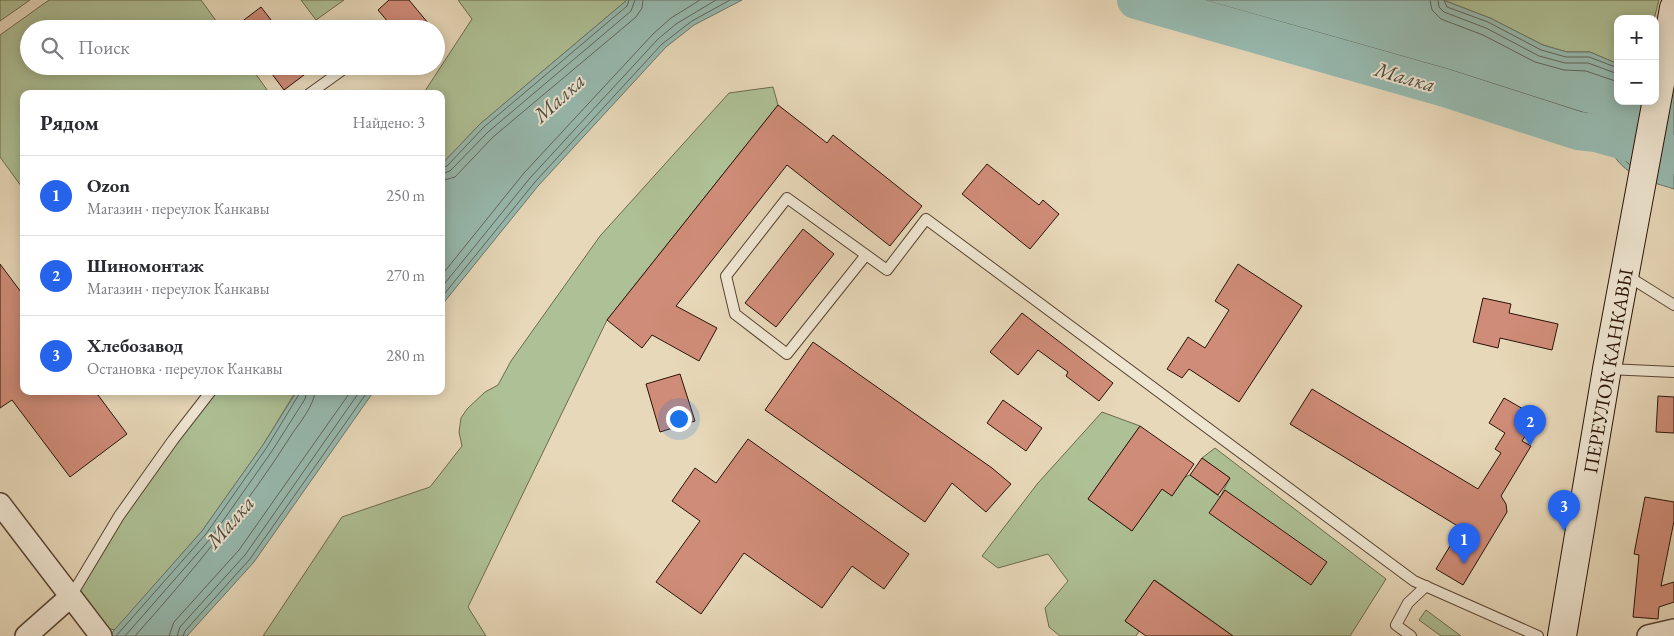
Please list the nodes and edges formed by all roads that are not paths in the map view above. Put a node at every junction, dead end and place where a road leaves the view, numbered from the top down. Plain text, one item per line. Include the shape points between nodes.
1 (1674, 8) edge
2 (335, 75) edge
3 (315, 90) edge
4 (866, 255) junction
5 (1626, 274) junction
6 (1674, 305) edge
7 (1607, 369) junction
8 (1674, 372) edge
9 (208, 395) edge
10 (0, 504) edge
11 (1426, 586) junction
12 (70, 597) junction
13 (1674, 630) edge
14 (26, 636) edge
15 (101, 636) edge
16 (1411, 636) edge
17 (1538, 636) edge
18 (1562, 636) edge
19 (1648, 636) edge

1 - 5 street, ПЕРЕУЛОК КАНКАВЫ
2 - 3 lane
4 - 4 lane via 787,198 726,276 735,314 787,354
4 - 11 lane via 887,270 926,219 1414,581
5 - 6 lane
5 - 7 street, ПЕРЕУЛОК КАНКАВЫ
7 - 8 lane
7 - 18 street, ПЕРЕУЛОК КАНКАВЫ
9 - 12 lane via 119,516
10 - 12 street
11 - 16 lane via 1408,604 1396,625
11 - 17 lane
12 - 14 street
12 - 15 street
13 - 19 street

